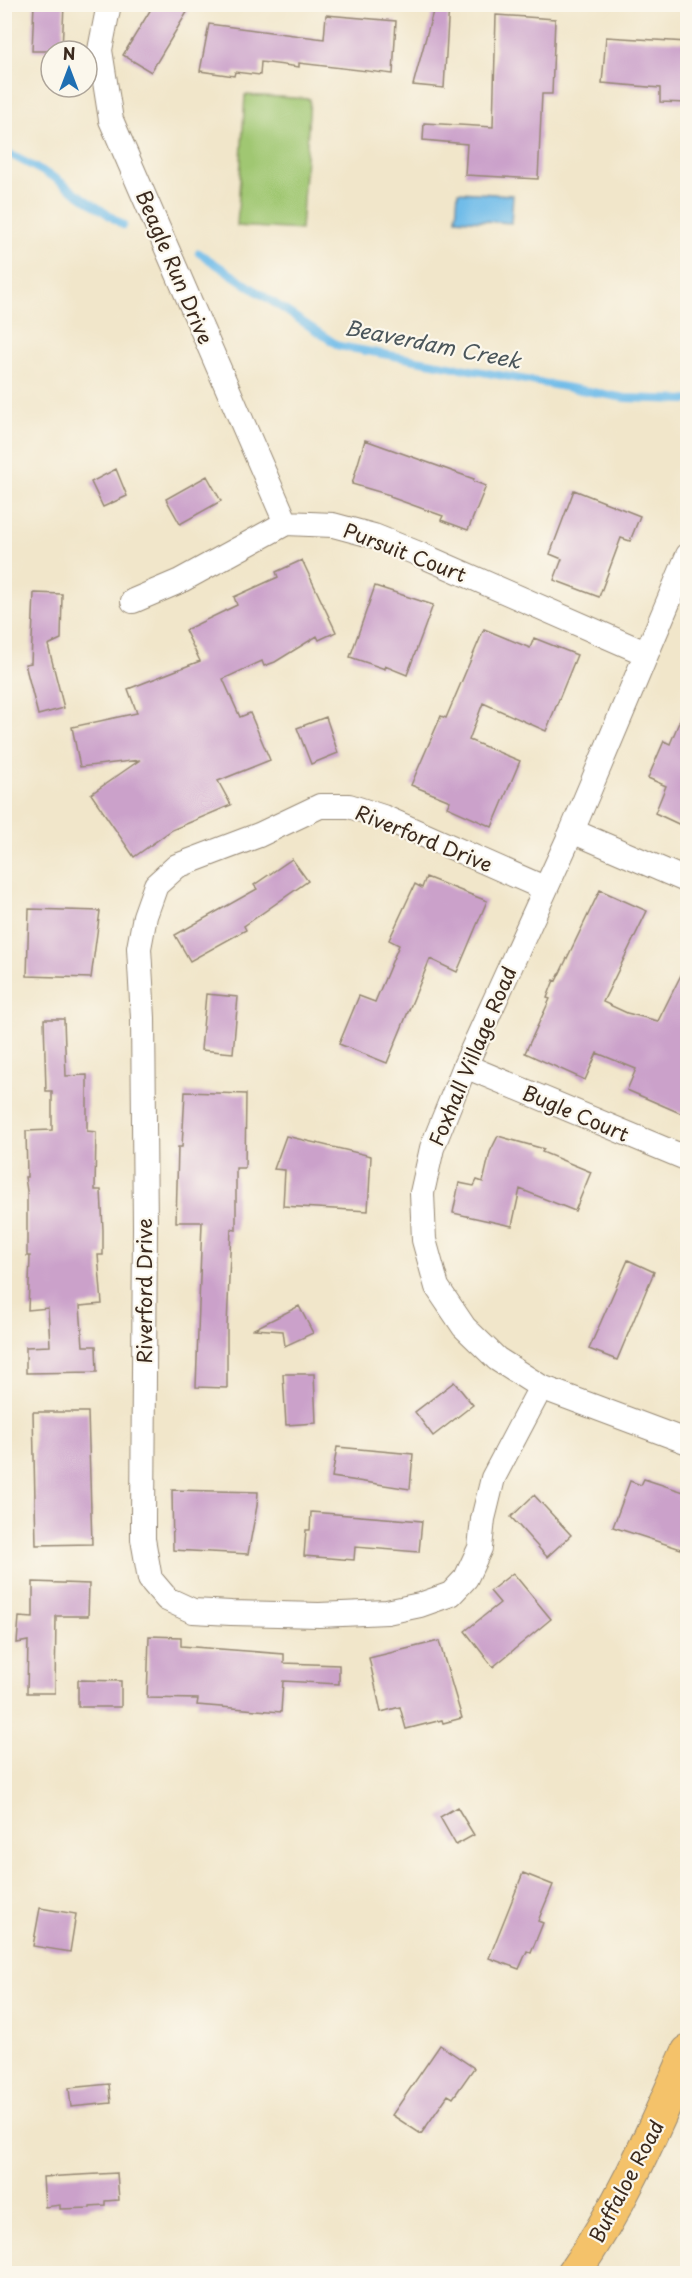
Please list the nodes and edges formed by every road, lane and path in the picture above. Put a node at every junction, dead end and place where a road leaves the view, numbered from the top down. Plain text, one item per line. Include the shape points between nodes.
1 (109, 4) edge
2 (286, 523) junction
3 (687, 555) edge
4 (681, 591) edge
5 (133, 601) dead end
6 (645, 653) junction
7 (572, 831) junction
8 (687, 881) edge
9 (544, 888) junction
10 (465, 1066) junction
11 (687, 1159) edge
12 (541, 1387) junction
13 (687, 1442) edge
14 (687, 2052) edge
15 (573, 2274) edge

1 - 2 street, Beagle Run Drive via 100,50 111,120
2 - 5 street via 180,581
2 - 6 street, Pursuit Court via 333,525 374,536
3 - 4 street, Foxhall Village Road
4 - 6 street, Foxhall Village Road
6 - 7 street, Foxhall Village Road
7 - 8 street
7 - 9 street, Foxhall Village Road
9 - 10 street, Foxhall Village Road
9 - 12 street, Riverford Drive via 383,817 349,806 320,806 259,835 177,866 156,885 139,948 144,1029 143,1539 150,1579 167,1599 193,1611 231,1613 387,1612 451,1594 466,1578 480,1548 493,1478
10 - 11 street, Bugle Court
10 - 12 street, Foxhall Village Road via 432,1148 422,1193 424,1240 437,1287 464,1327 497,1359
12 - 13 street, Foxhall Village Road
14 - 15 main road, Buffaloe Road via 619,2202

